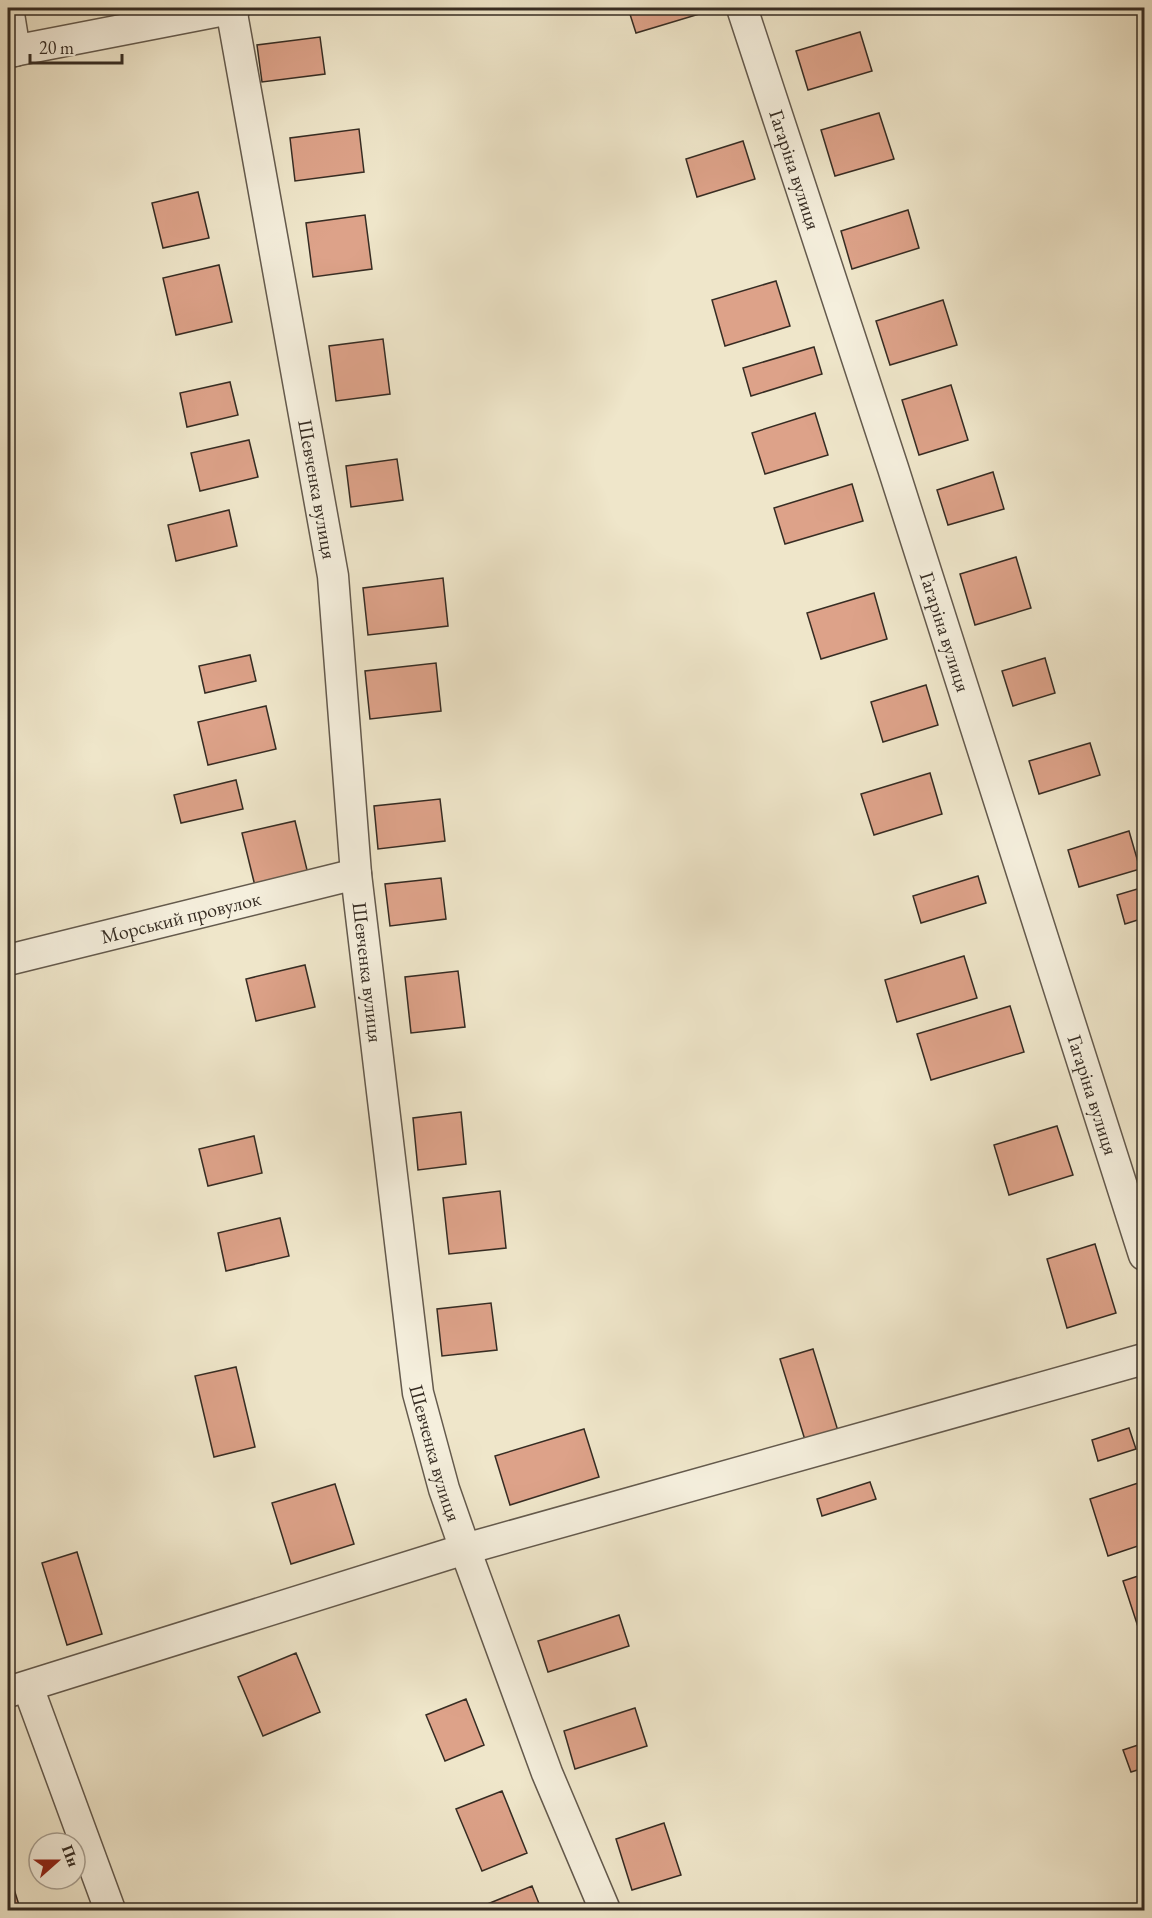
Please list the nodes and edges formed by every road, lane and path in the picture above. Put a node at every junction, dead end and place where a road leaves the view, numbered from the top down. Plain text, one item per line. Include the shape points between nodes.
1 (8, 8) edge
2 (233, 8) edge
3 (742, 8) edge
4 (11, 52) edge
5 (356, 874) junction
6 (8, 960) edge
7 (1144, 1255) edge
8 (1144, 1359) edge
9 (465, 1549) junction
10 (18, 1689) edge
11 (110, 1911) edge
12 (605, 1911) edge

1 - 4 street
2 - 4 street
2 - 5 street, Шевченка вулиця via 333,576
3 - 7 street, Гагаріна вулиця
5 - 6 street, Морський провулок
5 - 9 street, Шевченка вулиця via 418,1393 444,1490
8 - 9 street
9 - 10 street
9 - 12 street, Шевченка вулиця via 547,1773
10 - 11 street

